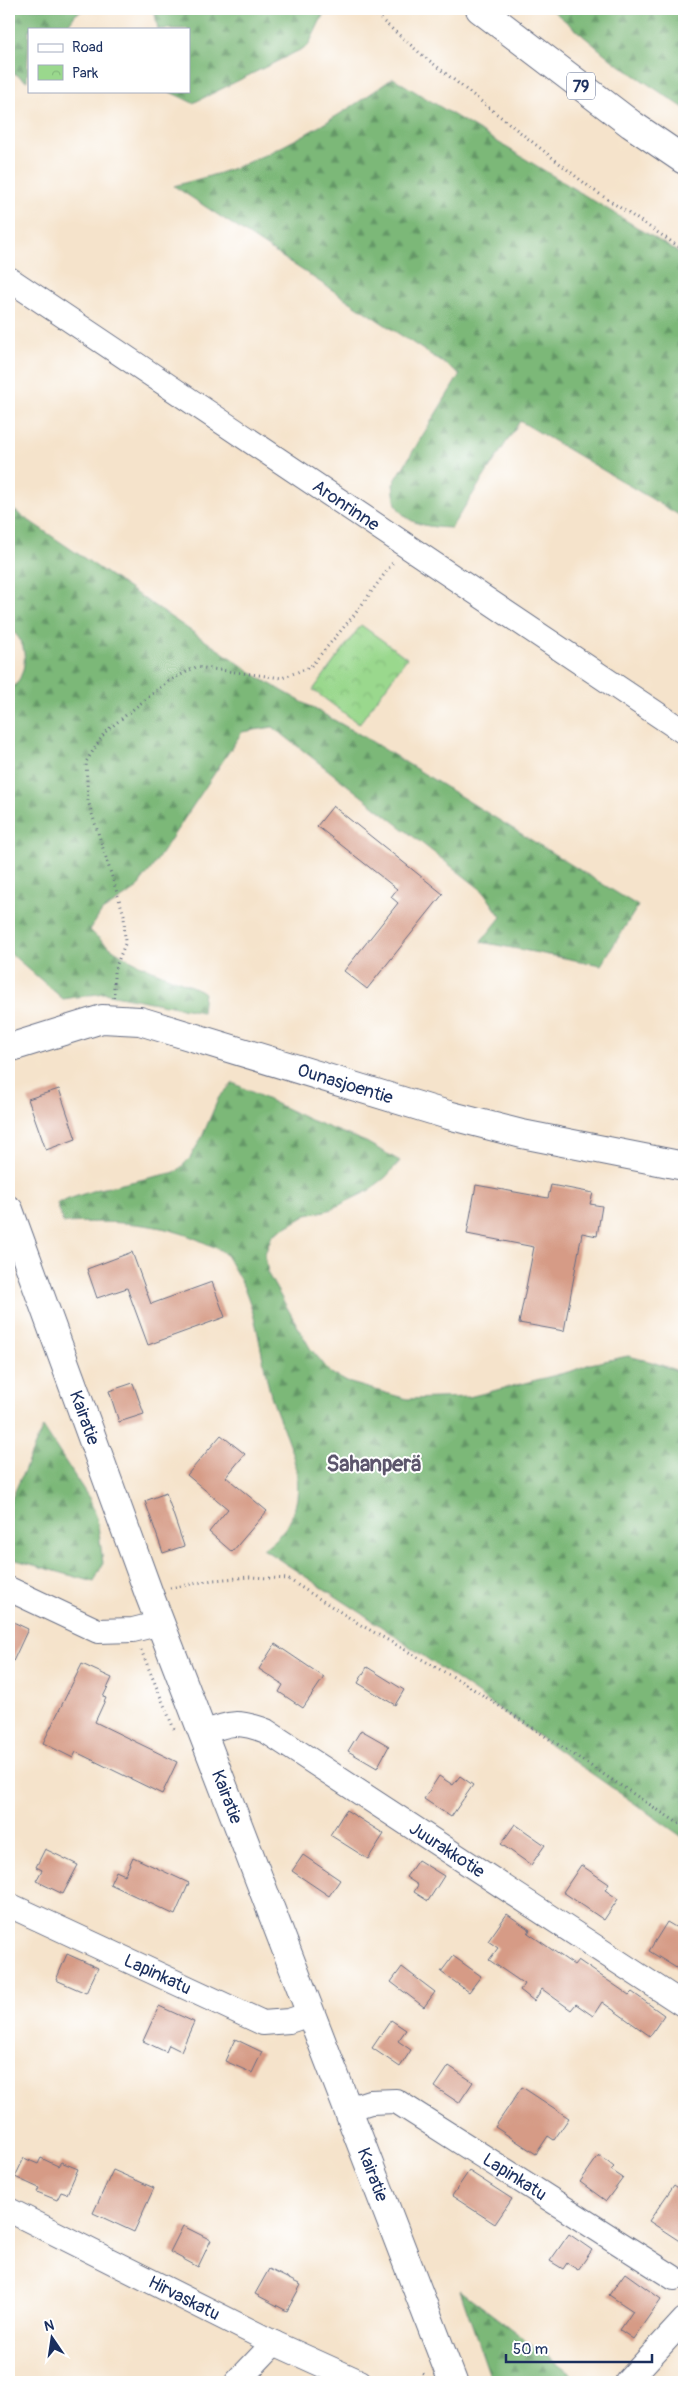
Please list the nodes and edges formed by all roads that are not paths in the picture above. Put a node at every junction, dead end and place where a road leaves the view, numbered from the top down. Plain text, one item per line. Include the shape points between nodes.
1 (480, 9) edge
2 (684, 160) edge
3 (9, 279) edge
4 (684, 732) edge
5 (9, 1048) edge
6 (684, 1166) edge
7 (9, 1210) edge
8 (9, 1589) edge
9 (161, 1622) junction
10 (204, 1732) junction
11 (9, 1904) edge
12 (684, 2006) edge
13 (310, 2014) junction
14 (348, 2109) junction
15 (9, 2210) edge
16 (674, 2278) dead end
17 (684, 2320) edge
18 (274, 2343) junction
19 (237, 2382) edge
20 (360, 2382) edge
21 (452, 2382) edge
22 (627, 2382) edge

1 - 2 main road, 79 via 631,124
3 - 4 street, Aronrinne
5 - 6 main road, Ounasjoentie via 102,1019 140,1021 448,1116
7 - 9 main road, Kairatie
8 - 9 street via 98,1631 133,1630
9 - 10 main road, Kairatie
10 - 12 street, Juurakkotie via 226,1724 245,1723 266,1731
10 - 13 main road, Kairatie
11 - 13 street, Lapinkatu via 263,2023 288,2021
13 - 14 main road, Kairatie
14 - 16 street, Lapinkatu via 370,2102 396,2101
14 - 21 main road, Kairatie
15 - 18 street, Hirvaskatu
17 - 22 street
18 - 19 street
18 - 20 street, Hirvaskatu

